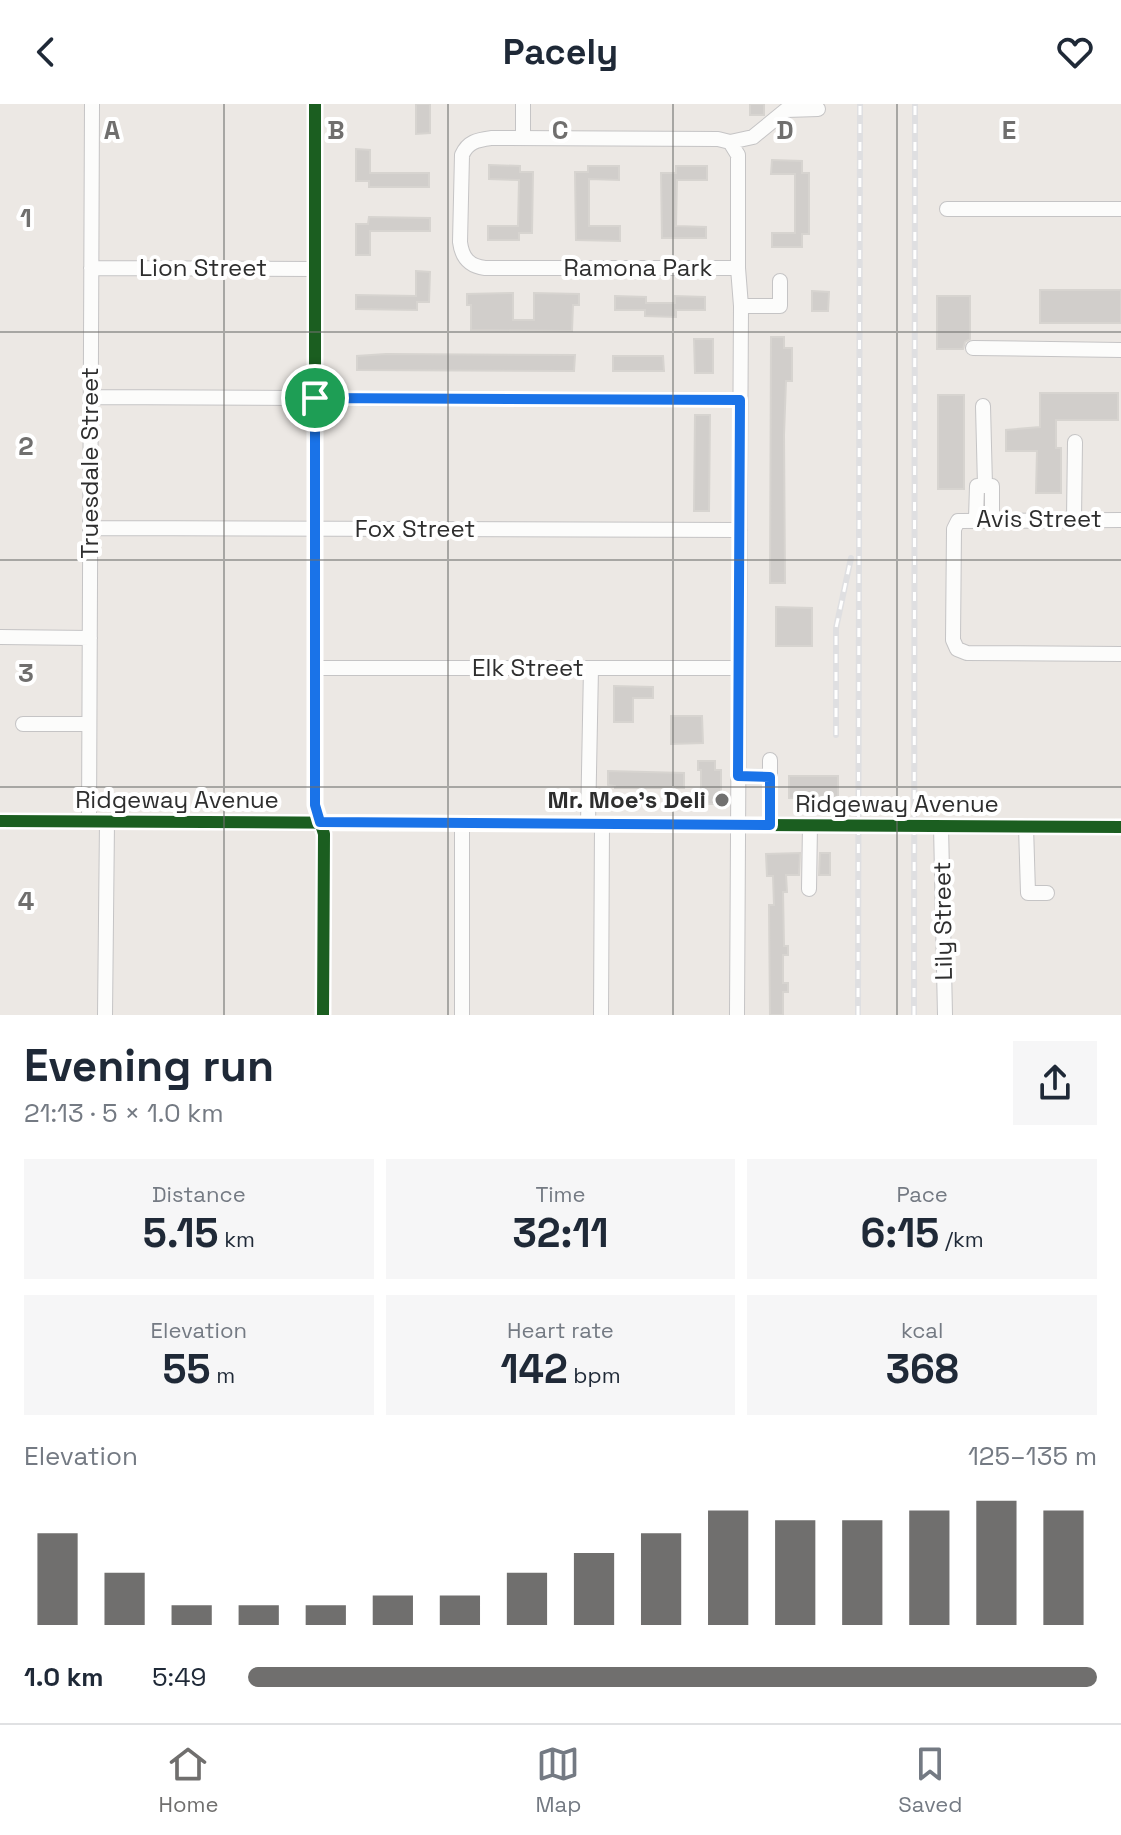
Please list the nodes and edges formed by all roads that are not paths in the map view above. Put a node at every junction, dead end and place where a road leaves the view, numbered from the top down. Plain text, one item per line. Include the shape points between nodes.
1 (92, 104) edge
2 (315, 104) edge
3 (523, 104) edge
4 (818, 109) dead end
5 (523, 138) junction
6 (730, 142) junction
7 (947, 209) dead end
8 (1121, 209) edge
9 (91, 268) junction
10 (738, 268) junction
11 (315, 269) junction
12 (780, 281) dead end
13 (741, 306) junction
14 (973, 348) dead end
15 (1121, 350) edge
16 (91, 397) junction
17 (315, 398) junction
18 (740, 400) junction
19 (983, 406) dead end
20 (1075, 442) dead end
21 (985, 486) junction
22 (976, 519) junction
23 (992, 519) junction
24 (1074, 519) junction
25 (1121, 520) edge
26 (91, 528) junction
27 (316, 529) junction
28 (740, 530) junction
29 (0, 637) edge
30 (90, 638) junction
31 (1121, 654) edge
32 (316, 668) junction
33 (591, 668) junction
34 (739, 668) junction
35 (23, 724) dead end
36 (89, 724) junction
37 (770, 760) dead end
38 (738, 776) junction
39 (770, 777) junction
40 (0, 821) edge
41 (89, 822) junction
42 (107, 822) junction
43 (320, 822) junction
44 (462, 824) junction
45 (595, 824) junction
46 (737, 825) junction
47 (770, 825) junction
48 (810, 825) junction
49 (941, 826) junction
50 (1026, 826) junction
51 (1121, 827) edge
52 (809, 889) dead end
53 (1047, 893) dead end
54 (105, 1015) edge
55 (323, 1015) edge
56 (462, 1015) edge
57 (601, 1015) edge
58 (737, 1015) edge
59 (945, 1015) edge

1 - 9 street, Truesdale Street
2 - 11 street
3 - 5 street
4 - 6 street via 786,110 753,137
5 - 6 street, Ramona Park
5 - 10 street, Ramona Park via 474,141 464,149 460,242 472,265
6 - 10 street, Ramona Park via 738,155
7 - 8 street
9 - 11 street, Lion Street
9 - 16 street, Truesdale Street
10 - 13 street
11 - 17 street
12 - 13 street via 780,306
13 - 18 street
14 - 15 street
16 - 17 street
16 - 26 street, Truesdale Street
17 - 18 street
17 - 27 street
18 - 28 street
19 - 21 street
20 - 24 street
21 - 22 street via 977,486
21 - 23 street via 992,486
22 - 23 street, Avis Street
22 - 31 street, Avis Street via 958,521 954,529 957,649
23 - 24 street, Avis Street
24 - 25 street, Avis Street
26 - 27 street, Fox Street
26 - 30 street, Truesdale Street
27 - 28 street, Fox Street
27 - 32 street
28 - 34 street
29 - 30 street
30 - 36 street, Truesdale Street
32 - 33 street, Elk Street
32 - 43 street via 315,805
33 - 34 street, Elk Street
33 - 45 street
34 - 38 street
35 - 36 street
36 - 41 street, Truesdale Street
37 - 39 street
38 - 39 street
38 - 46 street
39 - 47 street
40 - 41 street, Ridgeway Avenue
41 - 42 street, Ridgeway Avenue
42 - 43 street, Ridgeway Avenue
42 - 54 street
43 - 44 street, Ridgeway Avenue
43 - 55 street
44 - 45 street, Ridgeway Avenue
44 - 56 street
45 - 46 street, Ridgeway Avenue
45 - 57 street
46 - 47 street, Ridgeway Avenue
46 - 58 street
47 - 48 street, Ridgeway Avenue
48 - 49 street, Ridgeway Avenue
48 - 52 street
49 - 50 street, Ridgeway Avenue
49 - 59 street, Lily Street
50 - 51 street, Ridgeway Avenue
50 - 53 street via 1028,893

